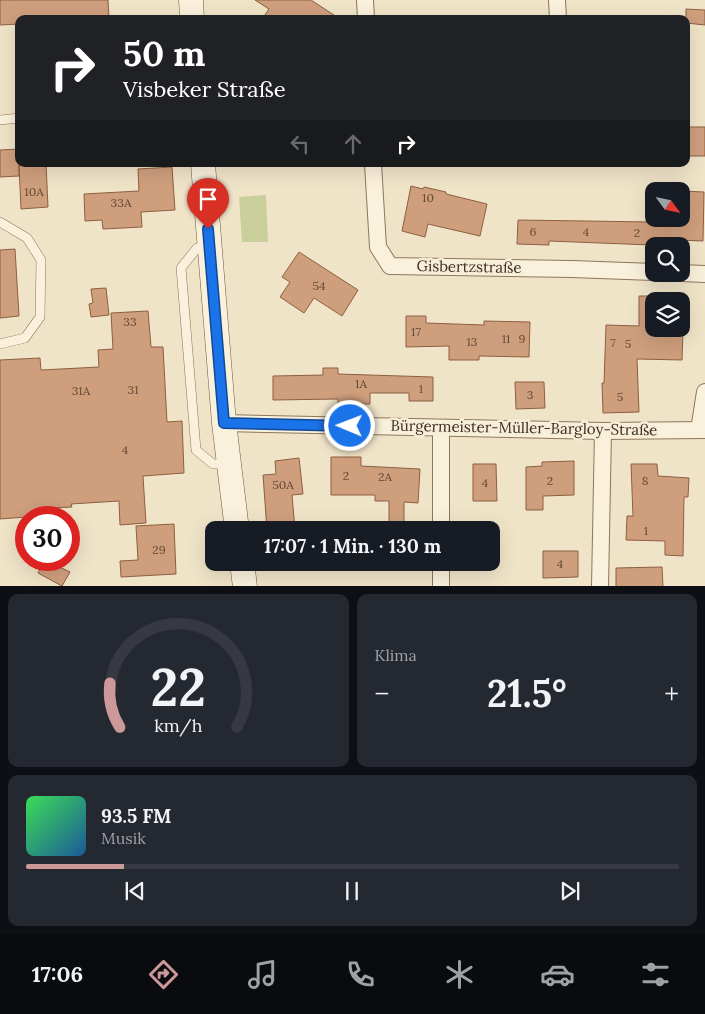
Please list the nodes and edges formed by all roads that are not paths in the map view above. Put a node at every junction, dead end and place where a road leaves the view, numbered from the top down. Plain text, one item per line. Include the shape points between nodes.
1 (191, 0) edge
2 (365, 0) edge
3 (557, 0) edge
4 (192, 15) edge
5 (366, 15) edge
6 (558, 15) edge
7 (15, 118) edge
8 (0, 120) edge
9 (203, 167) edge
10 (373, 167) edge
11 (0, 222) edge
12 (210, 245) junction
13 (645, 272) edge
14 (690, 273) edge
15 (705, 274) edge
16 (0, 344) edge
17 (705, 392) edge
18 (224, 423) junction
19 (441, 428) junction
20 (702, 430) edge
21 (603, 431) junction
22 (228, 464) junction
23 (236, 521) edge
24 (441, 521) edge
25 (243, 571) edge
26 (441, 571) edge
27 (245, 586) edge
28 (441, 586) edge
29 (600, 586) edge

1 - 4 street
2 - 5 street
3 - 6 street
7 - 8 lane
9 - 12 street
10 - 13 street, Gisbertzstraße via 378,247 390,266
11 - 16 lane via 28,238 40,260 41,279 40,317 26,338
12 - 18 street
12 - 22 lane via 197,248 181,268 196,450 213,464
14 - 15 street
17 - 20 street
18 - 19 street, Bürgermeister-Müller-Bargloy-Straße
18 - 22 street
19 - 21 street, Bürgermeister-Müller-Bargloy-Straße
19 - 24 street
20 - 21 street, Bürgermeister-Müller-Bargloy-Straße
21 - 29 street
22 - 23 street
25 - 27 street
26 - 28 street

